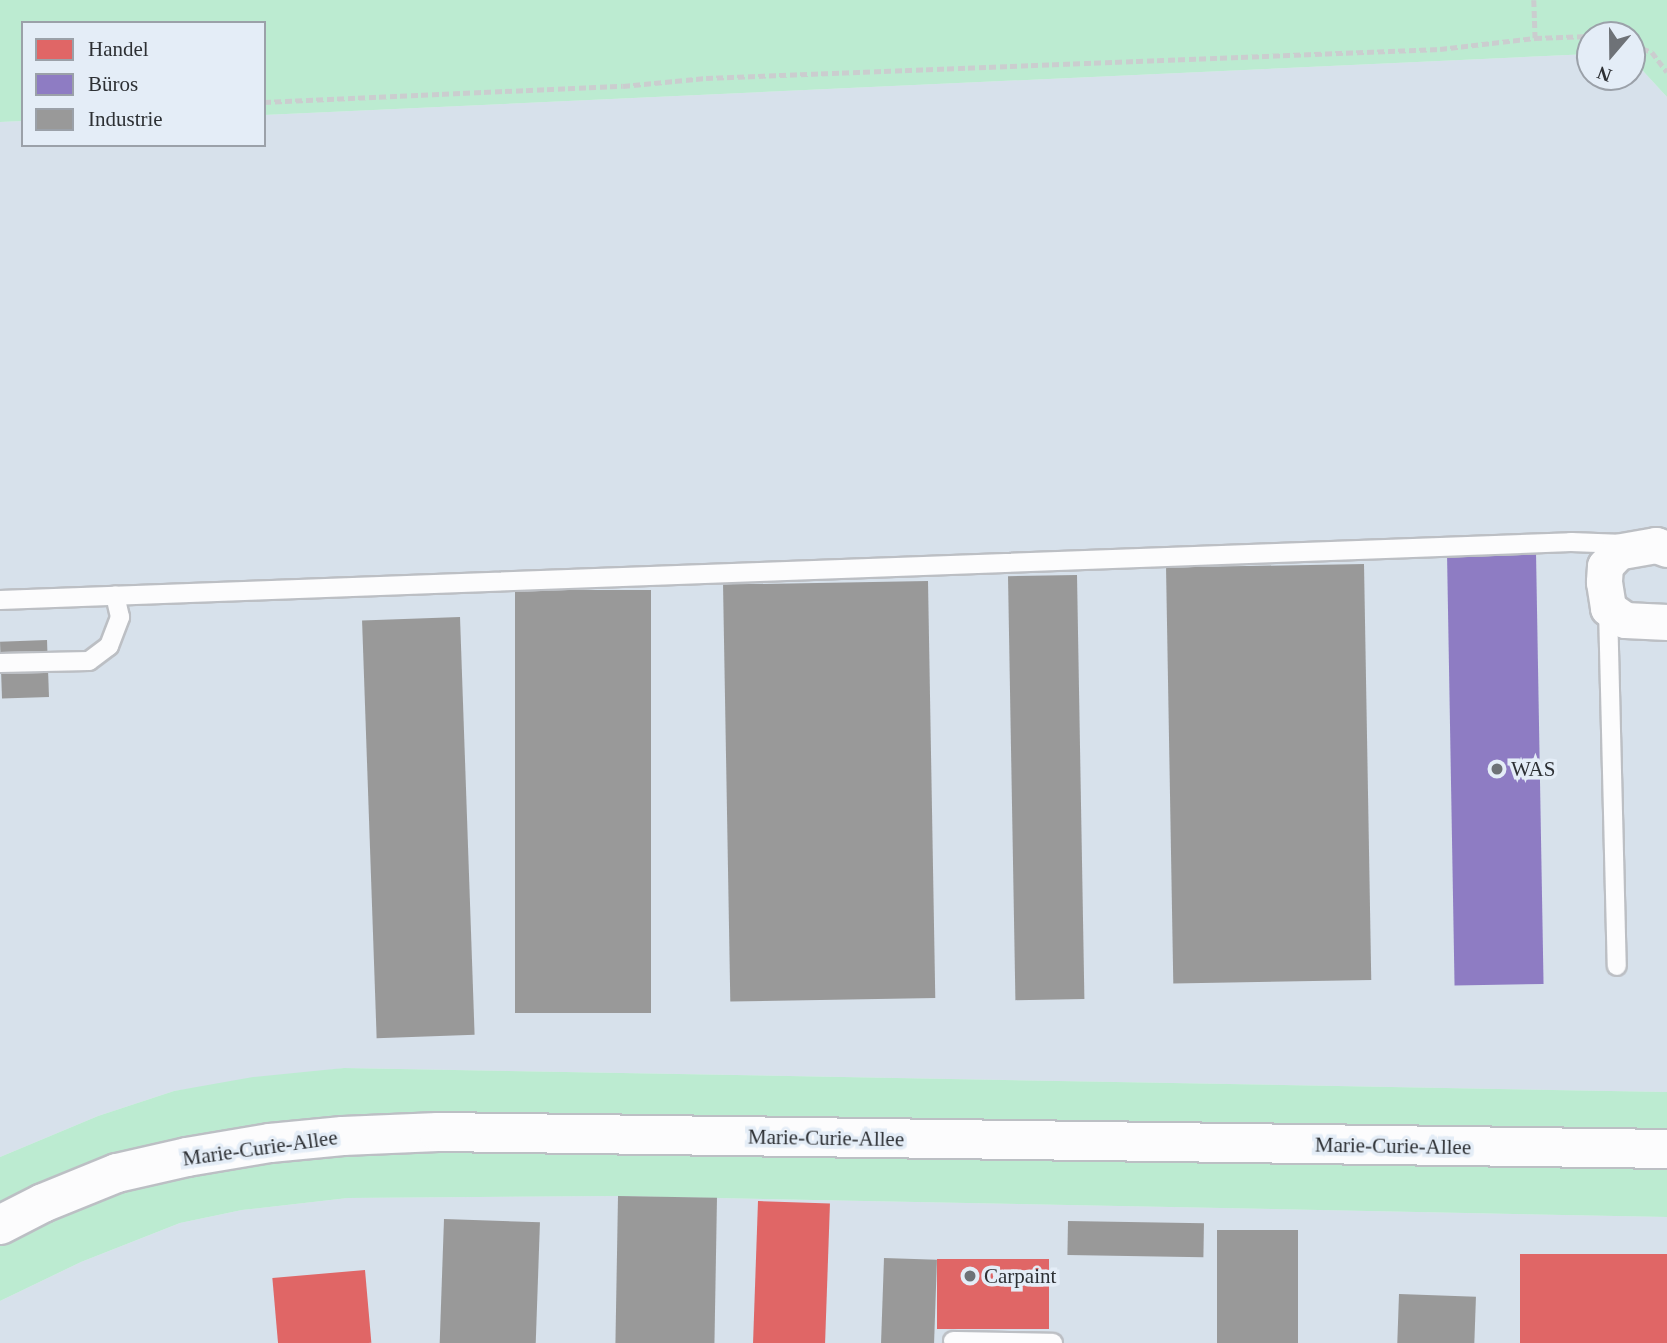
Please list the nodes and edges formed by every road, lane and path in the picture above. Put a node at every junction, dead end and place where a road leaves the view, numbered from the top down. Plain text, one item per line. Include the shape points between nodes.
1 (1534, 0) edge
2 (1576, 37) edge
3 (1535, 38) junction
4 (1646, 50) edge
5 (1667, 72) edge
6 (266, 102) edge
7 (1661, 547) edge
8 (115, 596) junction
9 (0, 600) edge
10 (1608, 608) junction
11 (1667, 622) edge
12 (0, 663) edge
13 (1617, 966) dead end
14 (1667, 1149) edge
15 (0, 1225) edge
16 (953, 1341) dead end
17 (1054, 1343) edge

1 - 3 path
2 - 3 path
3 - 6 path via 1440,49 706,78
4 - 5 path
7 - 8 lane via 1571,542
7 - 10 street via 1618,552 1605,566
8 - 9 lane
8 - 12 lane via 120,617 109,646 89,660
10 - 11 street via 1625,620
10 - 13 lane
14 - 15 main road, Marie-Curie-Allee via 438,1132 343,1136 270,1143 117,1174
16 - 17 lane

